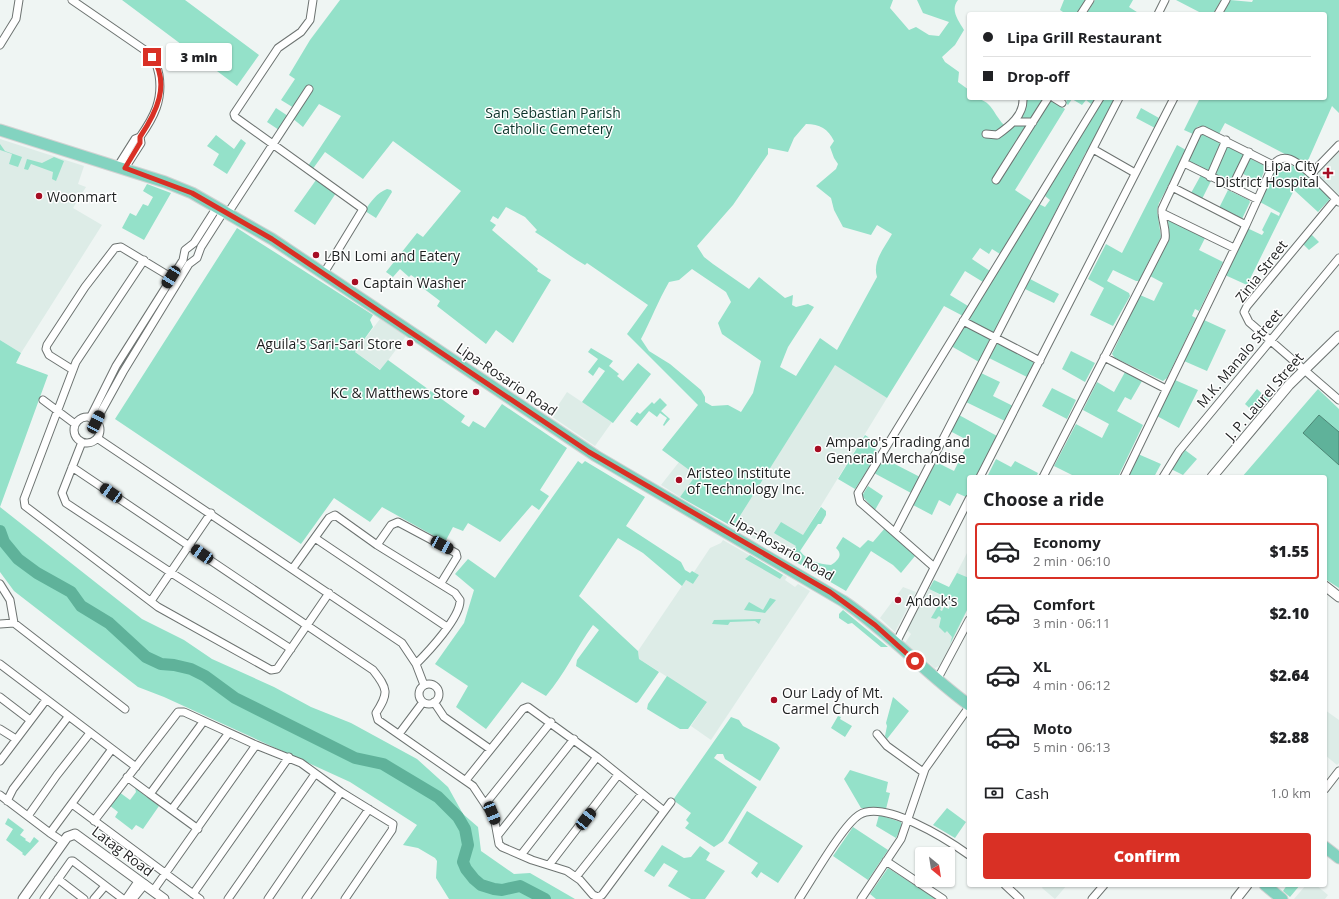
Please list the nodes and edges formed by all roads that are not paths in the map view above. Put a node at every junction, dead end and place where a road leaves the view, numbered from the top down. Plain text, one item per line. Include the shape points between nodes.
1 (19, 0) edge
2 (72, 0) edge
3 (313, 0) edge
4 (1090, 0) edge
5 (1165, 0) edge
6 (1226, 0) edge
7 (1082, 12) edge
8 (1159, 12) edge
9 (1219, 12) edge
10 (0, 45) edge
11 (309, 89) dead end
12 (1023, 100) edge
13 (1047, 100) edge
14 (1057, 100) edge
15 (1099, 100) edge
16 (1118, 100) edge
17 (1173, 100) edge
18 (1062, 103) dead end
19 (1013, 122) junction
20 (1033, 122) junction
21 (0, 130) edge
22 (986, 134) dead end
23 (1226, 140) junction
24 (272, 144) junction
25 (1339, 145) edge
26 (1093, 149) junction
27 (1249, 152) junction
28 (1184, 163) junction
29 (1272, 165) junction
30 (122, 167) junction
31 (1135, 173) junction
32 (1311, 174) junction
33 (1210, 176) junction
34 (996, 180) dead end
35 (1172, 187) junction
36 (1232, 187) junction
37 (1257, 199) junction
38 (1337, 200) edge
39 (223, 211) junction
40 (1162, 213) junction
41 (1246, 225) junction
42 (194, 243) junction
43 (201, 247) junction
44 (1234, 248) junction
45 (1339, 258) edge
46 (144, 260) junction
47 (186, 262) junction
48 (324, 273) junction
49 (171, 277) junction
50 (178, 282) junction
51 (963, 321) junction
52 (1339, 336) edge
53 (996, 338) junction
54 (1270, 340) junction
55 (1104, 356) junction
56 (1040, 361) junction
57 (1304, 369) junction
58 (73, 370) junction
59 (1166, 389) junction
60 (43, 400) dead end
61 (1339, 400) edge
62 (58, 410) junction
63 (93, 420) junction
64 (75, 424) junction
65 (97, 438) junction
66 (82, 442) junction
67 (72, 467) junction
68 (981, 475) edge
69 (1044, 475) edge
70 (1125, 475) edge
71 (1164, 475) edge
72 (1214, 475) edge
73 (967, 503) edge
74 (211, 513) junction
75 (895, 532) junction
76 (315, 538) junction
77 (188, 545) junction
78 (377, 545) junction
79 (934, 567) junction
80 (293, 568) junction
81 (170, 572) junction
82 (0, 584) edge
83 (441, 584) junction
84 (1327, 588) edge
85 (329, 593) junction
86 (1339, 597) edge
87 (151, 601) junction
88 (14, 623) junction
89 (0, 624) edge
90 (307, 624) junction
91 (967, 624) edge
92 (447, 627) junction
93 (896, 643) junction
94 (291, 649) junction
95 (0, 664) edge
96 (416, 664) junction
97 (937, 680) junction
98 (424, 685) junction
99 (0, 697) edge
100 (46, 700) junction
101 (423, 702) junction
102 (434, 702) junction
103 (967, 704) edge
104 (125, 709) dead end
105 (967, 709) edge
106 (68, 716) junction
107 (30, 720) junction
108 (203, 722) junction
109 (551, 722) junction
110 (0, 729) edge
111 (90, 733) junction
112 (228, 734) junction
113 (399, 734) junction
114 (877, 734) dead end
115 (16, 739) junction
116 (574, 739) junction
117 (256, 745) junction
118 (112, 749) junction
119 (490, 749) junction
120 (289, 757) junction
121 (597, 757) junction
122 (0, 761) edge
123 (136, 767) junction
124 (1339, 771) edge
125 (923, 772) junction
126 (315, 774) junction
127 (618, 775) junction
128 (127, 777) junction
129 (466, 780) junction
130 (1327, 786) edge
131 (342, 792) junction
132 (150, 794) junction
133 (642, 794) junction
134 (0, 795) edge
135 (7, 801) junction
136 (671, 802) dead end
137 (486, 803) junction
138 (72, 804) junction
139 (172, 809) junction
140 (369, 809) junction
141 (664, 811) junction
142 (28, 816) junction
143 (94, 821) junction
144 (908, 821) junction
145 (198, 829) junction
146 (50, 833) junction
147 (498, 835) junction
148 (59, 839) dead end
149 (1327, 849) edge
150 (967, 854) edge
151 (521, 855) junction
152 (1339, 858) edge
153 (886, 861) junction
154 (549, 865) junction
155 (166, 875) junction
156 (576, 877) junction
157 (58, 879) junction
158 (142, 882) junction
159 (105, 886) junction
160 (1007, 887) edge
161 (1102, 887) edge
162 (1245, 887) edge
163 (1267, 887) edge
164 (153, 891) junction
165 (193, 894) junction
166 (45, 898) edge
167 (22, 899) edge
168 (84, 899) edge
169 (94, 899) edge
170 (125, 899) edge
171 (133, 899) edge
172 (164, 899) edge
173 (200, 899) edge
174 (228, 899) edge
175 (268, 899) edge
176 (306, 899) edge
177 (345, 899) edge
178 (799, 899) edge
179 (861, 899) edge
180 (943, 899) edge
181 (1020, 899) edge
182 (1092, 899) edge
183 (1236, 899) edge
184 (1282, 899) edge

1 - 10 street via 16,19
2 - 30 street via 148,53 155,61 160,98 155,114 140,137 140,143
3 - 24 street via 310,20 301,32 278,48 234,114
4 - 7 street
5 - 8 street
6 - 9 street
11 - 24 street
12 - 19 street via 1022,111
13 - 20 street
14 - 18 street
15 - 51 street
16 - 26 street
17 - 31 street
19 - 20 street
19 - 22 street via 997,135
20 - 34 street
21 - 30 main road, Lipa-Rosario Road
23 - 27 street
23 - 28 street via 1200,130
23 - 33 street
24 - 39 street
24 - 48 street via 363,208
25 - 32 street
26 - 31 street
26 - 53 street
27 - 29 street
27 - 36 street
28 - 33 street
28 - 35 street
29 - 32 street via 1279,159 1288,158
29 - 37 street
30 - 39 main road, Lipa-Rosario Road via 179,188
31 - 56 street
32 - 38 street
33 - 36 street
35 - 40 street
35 - 41 street
36 - 37 street
37 - 41 street
38 - 54 street, Zinia Street via 1245,308 1244,314 1248,321
39 - 42 street
39 - 43 street
39 - 48 main road, Lipa-Rosario Road
40 - 44 street
40 - 55 street via 1165,239
41 - 44 street
42 - 43 street
42 - 47 street via 185,250
43 - 47 street via 197,258
44 - 59 street
45 - 54 street, M.K. Manalo Street
46 - 49 street
46 - 58 street via 82,352
46 - 58 street via 121,247 115,248 85,287 47,345 49,355
47 - 49 street
47 - 50 street
48 - 93 main road, Lipa-Rosario Road via 591,453 830,592
49 - 50 street
49 - 63 street via 116,366
50 - 63 street
51 - 53 street
51 - 75 street via 858,493 860,502
52 - 57 street, J. P. Laurel Street
53 - 56 street
53 - 75 street
54 - 57 street, Zinia Street
54 - 71 street, M.K. Manalo Street via 1179,451
55 - 59 street
55 - 69 street
56 - 68 street
57 - 61 street, Zinia Street
57 - 72 street, J. P. Laurel Street
58 - 62 street
59 - 70 street
60 - 62 street
62 - 64 street
62 - 87 street via 24,499 25,506
63 - 64 street via 80,419
63 - 65 street via 100,432
64 - 66 street via 74,435
65 - 66 street via 88,443
65 - 74 street
66 - 67 street
67 - 77 street
67 - 81 street via 62,493 66,503
73 - 79 street
74 - 77 street
74 - 80 street
75 - 79 street
76 - 78 street via 329,518 335,515
76 - 80 street
76 - 92 street
77 - 81 street
77 - 90 street
78 - 83 street
78 - 83 street via 391,525 398,522 456,553 457,556
79 - 93 street
80 - 85 street
81 - 87 street
81 - 94 street
82 - 88 street via 10,600
83 - 92 street via 455,593 460,600 458,612
84 - 86 street
85 - 90 street
85 - 96 street via 402,642
87 - 94 street via 271,670 277,669
88 - 89 street
88 - 104 street
90 - 94 street
90 - 113 street via 373,670 381,681 386,696 376,712 376,718
91 - 97 street
92 - 96 street
93 - 97 main road, Lipa-Rosario Road
95 - 100 street
96 - 98 street
97 - 103 main road, Lipa-Rosario Road
98 - 101 street via 419,692 419,698
98 - 102 street via 434,686 438,691 438,697
99 - 107 street
100 - 106 street
100 - 107 street
101 - 102 street
101 - 113 street
102 - 119 street via 444,717
105 - 125 street
106 - 111 street
106 - 135 street via 13,789
107 - 115 street
108 - 112 street
108 - 123 street via 184,712 178,712
108 - 132 street
109 - 116 street
109 - 119 street via 526,707
109 - 137 street
110 - 115 street
111 - 118 street
111 - 142 street
112 - 117 street
112 - 139 street
113 - 129 street
114 - 125 street via 887,746
115 - 122 street
116 - 121 street
116 - 147 street
117 - 120 street
117 - 145 street
118 - 123 street
118 - 138 street
119 - 129 street
120 - 126 street
120 - 165 street
121 - 127 street
121 - 151 street
123 - 128 street
124 - 130 street
125 - 144 street
126 - 131 street
126 - 174 street
127 - 133 street
127 - 154 street
128 - 132 street
128 - 143 street
129 - 137 street
131 - 140 street
131 - 175 street
132 - 139 street
133 - 141 street
133 - 156 street
134 - 135 street
135 - 142 street
136 - 141 street
137 - 147 street via 496,822
138 - 143 street
138 - 146 street
139 - 145 street
140 - 176 street
140 - 177 street via 392,823 394,828
141 - 156 street via 602,895 595,896
142 - 146 street
143 - 155 street
144 - 150 street via 932,830
144 - 153 street
144 - 178 street via 881,812 869,812 858,816 848,826
145 - 155 street
146 - 148 street
147 - 151 street via 500,846
149 - 152 main road
151 - 154 street
153 - 179 street
153 - 180 street
154 - 156 street
155 - 164 street
155 - 165 street
157 - 159 street via 70,861 73,861
157 - 166 street
157 - 168 street
158 - 164 street, Latag Road
158 - 167 street, Latag Road via 75,834 67,837
158 - 170 street
158 - 171 street
159 - 169 street
159 - 170 street
160 - 181 street
161 - 182 street
162 - 183 street
163 - 184 main road
164 - 172 street, Latag Road
165 - 173 street

